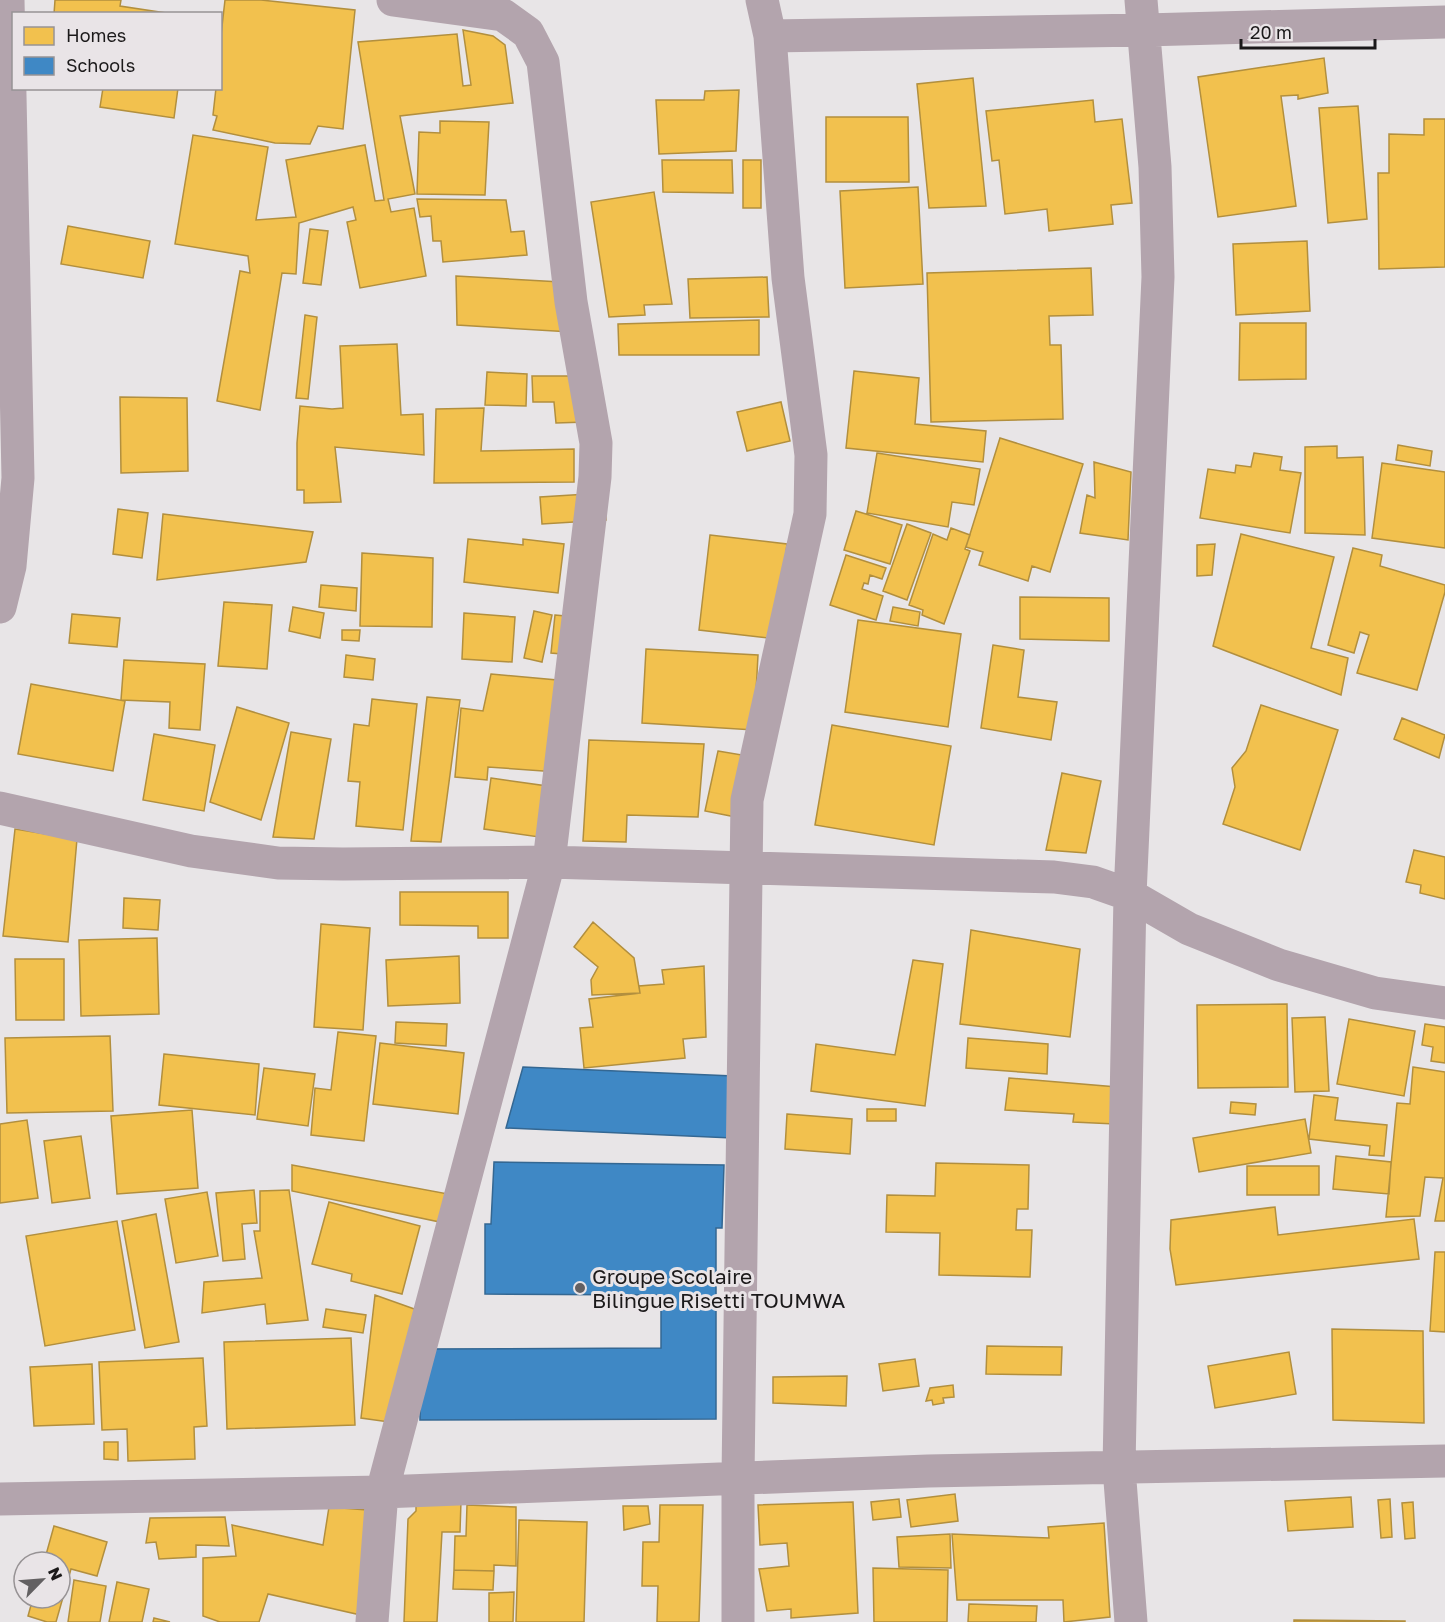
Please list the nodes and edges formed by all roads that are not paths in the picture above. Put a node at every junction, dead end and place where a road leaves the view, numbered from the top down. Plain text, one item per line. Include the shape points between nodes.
1 (8, 0) edge
2 (393, 0) edge
3 (762, 0) edge
4 (1143, 15) edge
5 (1445, 22) edge
6 (770, 36) junction
7 (0, 607) edge
8 (0, 807) edge
9 (549, 862) junction
10 (747, 869) junction
11 (1130, 894) junction
12 (1445, 1003) edge
13 (1445, 1461) edge
14 (1119, 1468) junction
15 (738, 1477) junction
16 (382, 1492) junction
17 (0, 1498) edge
18 (372, 1622) edge
19 (738, 1622) edge
20 (1131, 1622) edge

1 - 7 street via 18,478 10,566
2 - 9 street via 503,15 528,33 543,62 571,302 596,443
3 - 6 street
4 - 5 street
4 - 6 street
4 - 11 street via 1155,167 1158,277
6 - 10 street via 788,278 811,455 810,514 747,800
8 - 9 street via 191,851 278,863
9 - 10 street
9 - 16 street
10 - 11 street via 1054,877 1093,882
10 - 15 street
11 - 12 street via 1189,929 1279,965 1375,993
11 - 14 street
13 - 14 street
14 - 15 street
14 - 20 street
15 - 16 street
15 - 19 street
16 - 17 street
16 - 18 street

